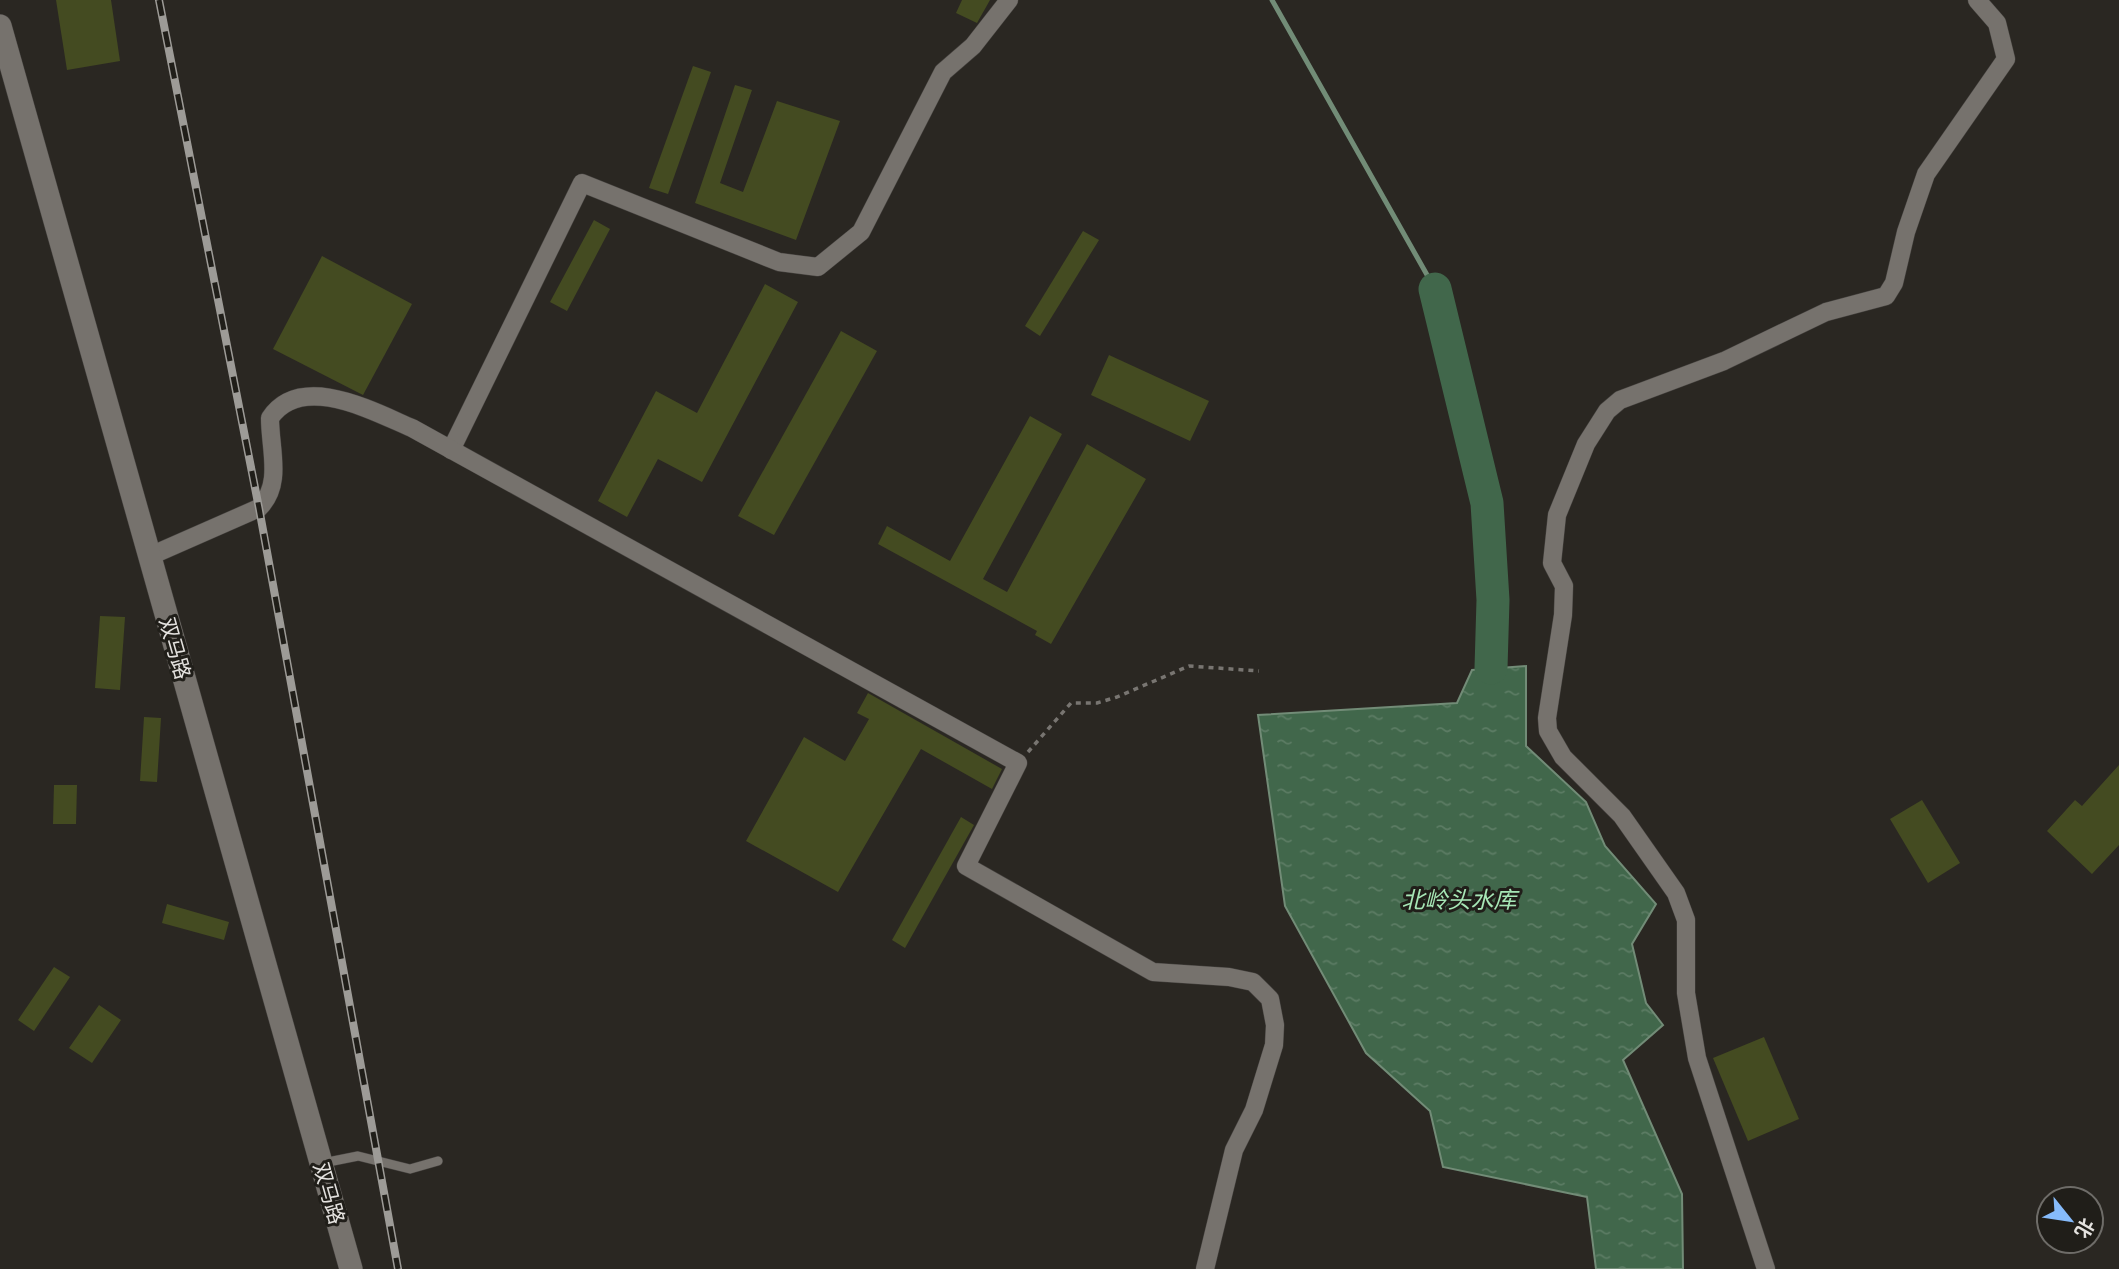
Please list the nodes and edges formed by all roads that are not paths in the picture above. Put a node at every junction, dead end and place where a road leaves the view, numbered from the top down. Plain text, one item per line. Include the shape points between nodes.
1 (1009, 0) edge
2 (1977, 0) edge
3 (0, 26) edge
4 (451, 450) junction
5 (150, 555) junction
6 (438, 1161) dead end
7 (322, 1164) junction
8 (351, 1269) edge
9 (1205, 1269) edge
10 (1766, 1269) edge

1 - 4 street via 973,46 943,72 861,232 818,267 779,262 582,183
2 - 10 street via 1997,23 2006,60 1926,174 1894,283 1886,296 1826,312 1724,361 1620,400 1607,411 1586,444 1557,515 1552,563 1564,586 1563,615 1548,731 1563,757 1622,816 1676,893 1686,920 1686,993 1697,1058
3 - 5 street, 双马路
4 - 5 street via 358,405 292,397 270,418 275,460 270,497 259,509
4 - 9 street via 1018,763 965,866 1153,972 1254,982 1270,999 1274,1045 1254,1110 1234,1150
5 - 7 street, 双马路
6 - 7 lane via 410,1169 358,1156
7 - 8 street, 双马路

